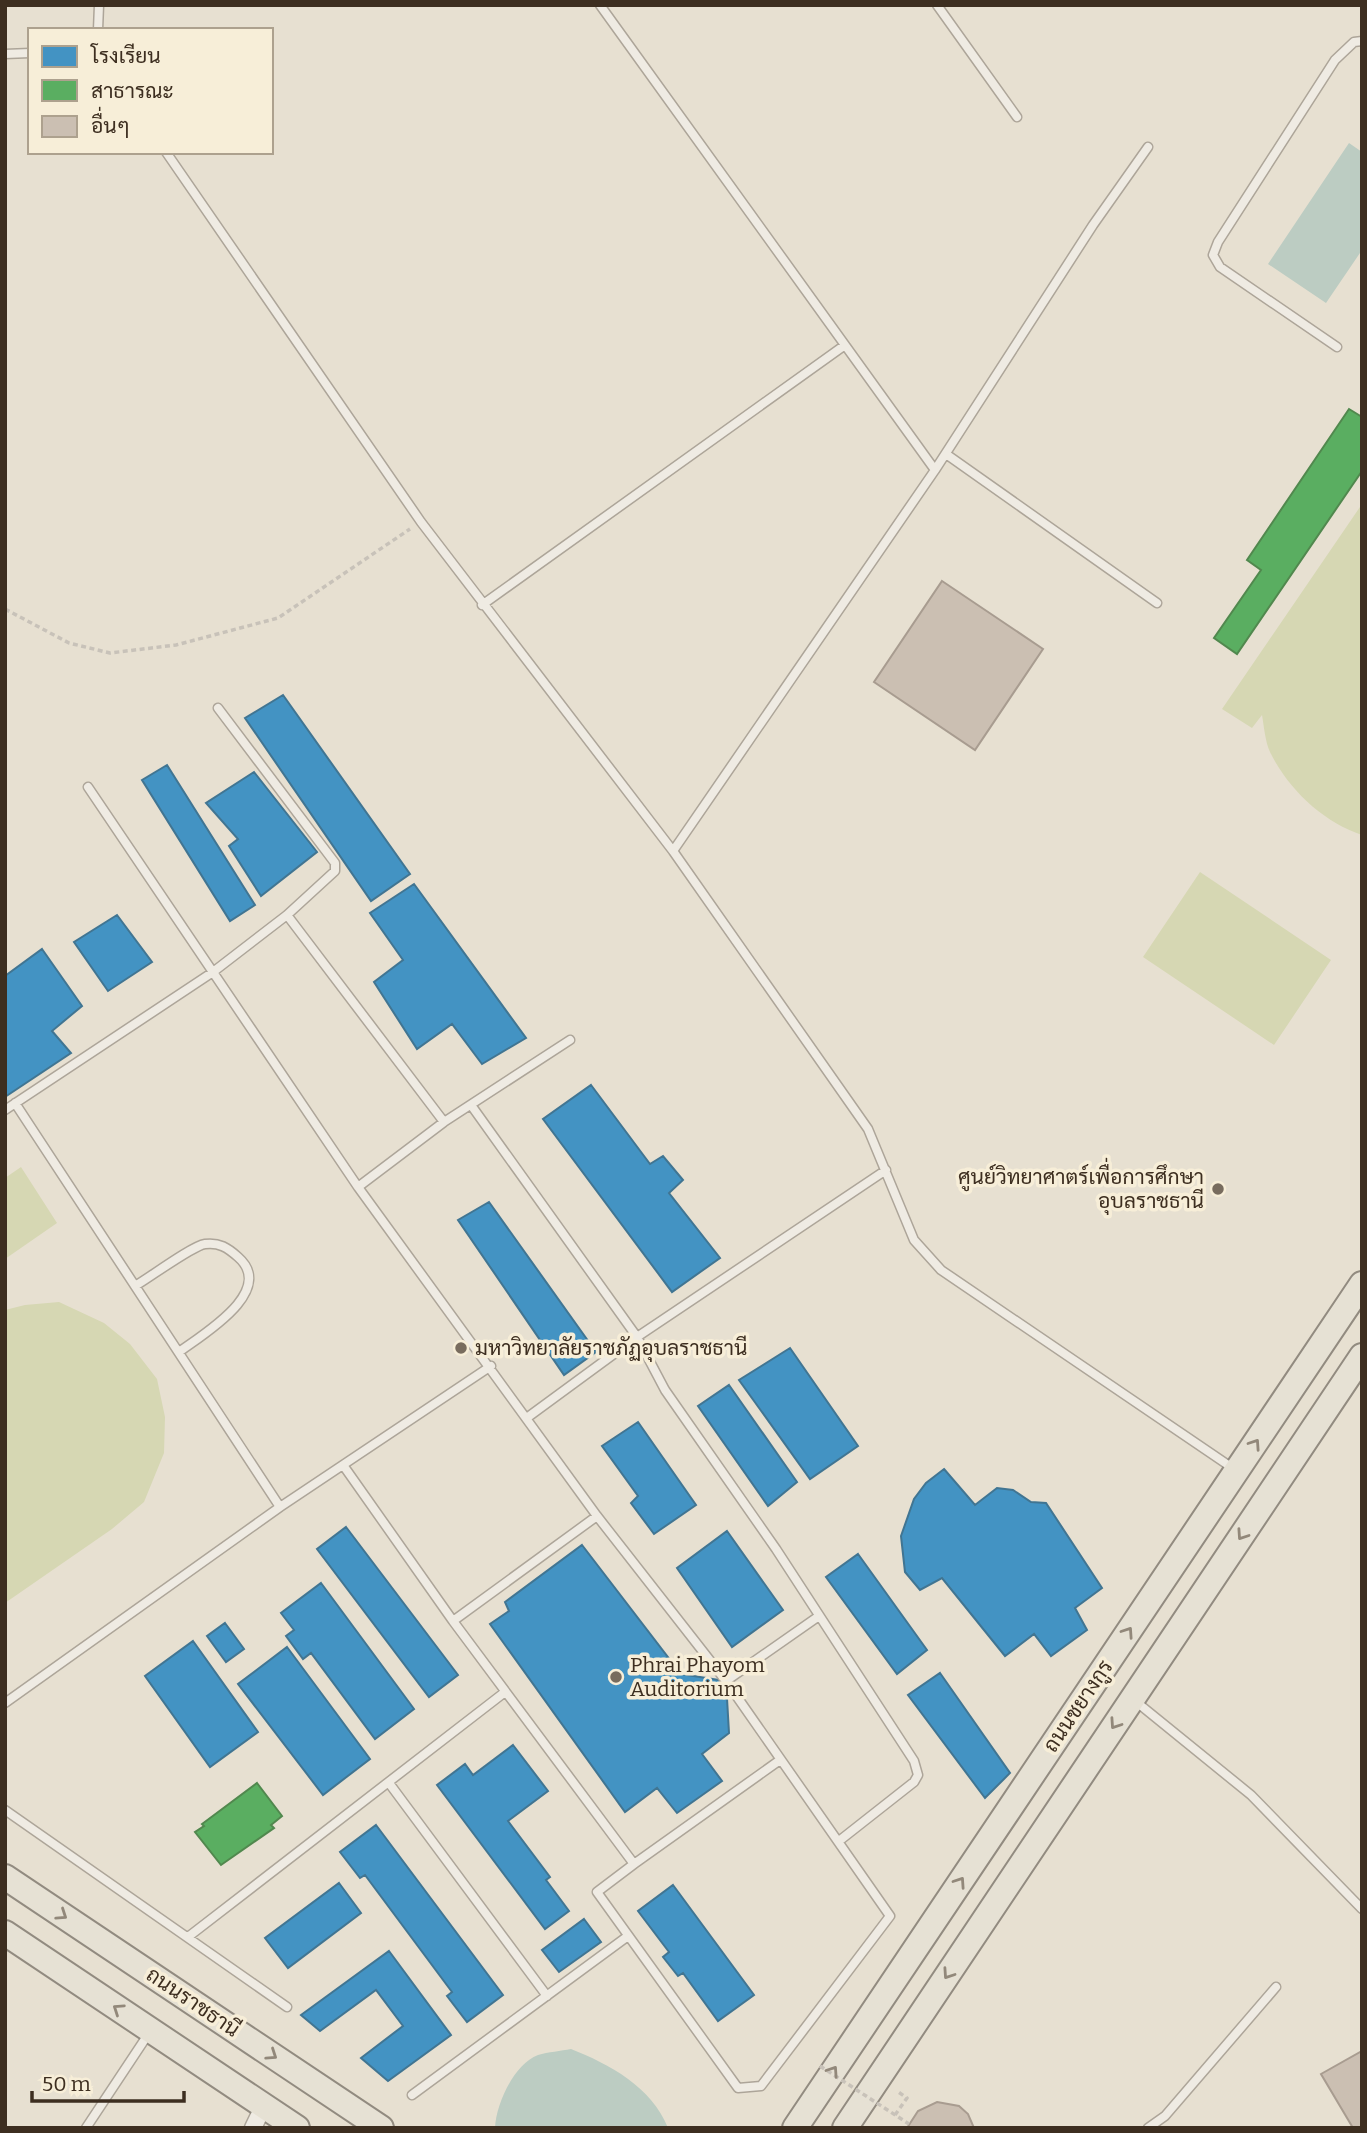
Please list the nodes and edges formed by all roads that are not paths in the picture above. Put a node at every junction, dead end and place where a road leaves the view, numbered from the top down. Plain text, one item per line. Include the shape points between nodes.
1 (99, 5) edge
2 (600, 5) edge
3 (937, 5) edge
4 (98, 28) edge
5 (1362, 41) edge
6 (5, 54) edge
7 (28, 54) edge
8 (1017, 117) dead end
9 (1148, 147) dead end
10 (167, 154) edge
11 (845, 345) junction
12 (1337, 347) dead end
13 (946, 454) junction
14 (935, 470) junction
15 (1157, 603) dead end
16 (482, 605) junction
17 (218, 708) dead end
18 (88, 787) dead end
19 (673, 851) junction
20 (287, 915) junction
21 (213, 971) junction
22 (570, 1040) dead end
23 (15, 1103) junction
24 (471, 1105) junction
25 (5, 1110) edge
26 (444, 1122) junction
27 (886, 1170) junction
28 (358, 1187) junction
29 (1362, 1284) edge
30 (135, 1286) junction
31 (637, 1337) junction
32 (179, 1352) junction
33 (1362, 1356) edge
34 (491, 1366) junction
35 (528, 1417) junction
36 (342, 1465) junction
37 (1237, 1471) junction
38 (280, 1507) junction
39 (597, 1516) junction
40 (819, 1616) junction
41 (453, 1621) junction
42 (726, 1681) junction
43 (505, 1692) junction
44 (1132, 1698) junction
45 (5, 1703) edge
46 (780, 1760) junction
47 (389, 1783) junction
48 (5, 1810) edge
49 (839, 1841) junction
50 (634, 1864) junction
51 (5, 1877) edge
52 (1362, 1909) edge
53 (5, 1933) edge
54 (628, 1936) junction
55 (188, 1937) junction
56 (1276, 1987) dead end
57 (547, 1996) junction
58 (287, 2007) dead end
59 (150, 2031) junction
60 (412, 2095) dead end
61 (264, 2105) junction
62 (86, 2128) edge
63 (253, 2128) edge
64 (297, 2128) edge
65 (381, 2128) edge
66 (795, 2128) edge
67 (845, 2128) edge
68 (1148, 2128) edge

1 - 4 lane
2 - 11 lane
3 - 8 lane
5 - 12 lane via 1354,42 1335,60 1213,255 1220,267
6 - 7 lane
9 - 13 lane
10 - 16 lane
11 - 14 lane
11 - 16 lane
13 - 14 lane
13 - 15 lane
14 - 19 lane
16 - 19 lane
17 - 20 lane via 335,863 335,871
18 - 21 lane
19 - 27 lane via 868,1129
20 - 21 lane
20 - 26 lane
21 - 23 lane
21 - 28 lane
22 - 24 lane
23 - 25 lane
23 - 30 lane
24 - 26 lane
24 - 31 lane
26 - 28 lane
27 - 31 lane
27 - 37 lane via 914,1240 941,1270
28 - 34 lane
37 -> 29 main road, ถนนชยางกูร
30 - 32 lane
30 - 32 lane via 203,1244 226,1246 242,1260 249,1280 241,1304
31 - 35 lane
31 - 40 lane via 665,1390
32 - 38 lane
33 -> 44 main road, ถนนชยางกูร
34 - 35 lane
34 - 36 lane
35 - 39 lane
36 - 38 lane
36 - 41 lane
66 -> 37 main road, ถนนชยางกูร
38 - 45 lane
39 - 41 lane
39 - 42 lane
40 - 42 lane
40 - 49 lane via 917,1768 914,1782
41 - 43 lane
42 - 46 lane
43 - 47 lane
43 - 50 lane
44 - 52 lane via 1251,1795
44 -> 67 main road, ถนนชยางกูร
46 - 49 lane
46 - 50 lane
47 - 55 lane
47 - 57 lane
48 - 55 lane
49 - 54 lane via 890,1916 761,2086 738,2088
50 - 54 lane via 597,1892
51 -> 65 main road, ถนนราชธานี
59 -> 53 main road
54 - 57 lane
55 - 58 lane
56 - 68 lane via 1165,2116
57 - 60 lane
59 - 61 main road
59 - 62 lane
61 - 63 street
61 - 64 main road

